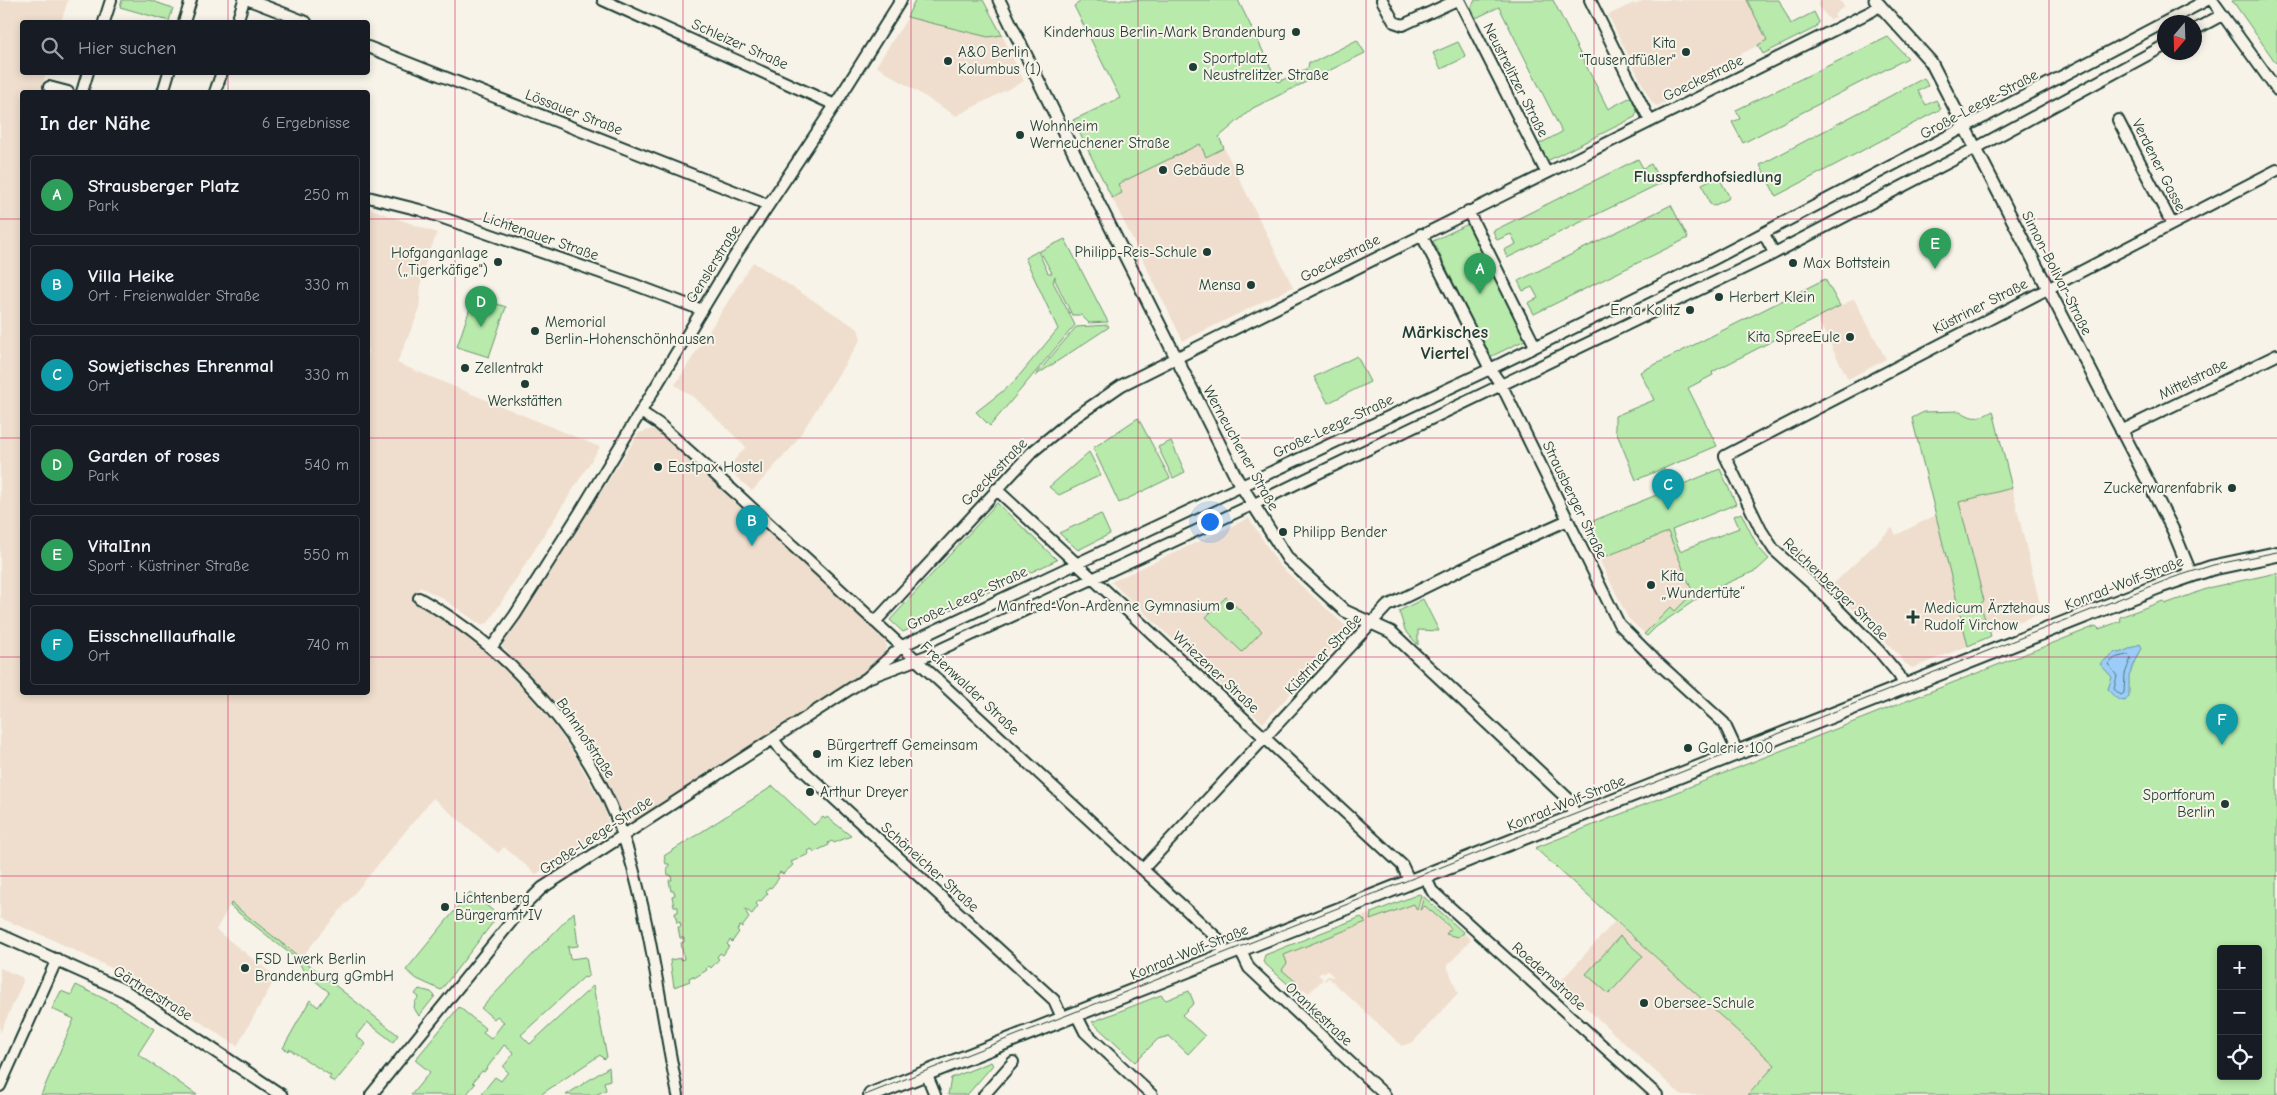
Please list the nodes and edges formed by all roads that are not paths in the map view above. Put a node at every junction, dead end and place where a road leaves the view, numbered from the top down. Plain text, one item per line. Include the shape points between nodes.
1 (111, 0) edge
2 (191, 0) edge
3 (244, 0) edge
4 (249, 0) edge
5 (603, 0) edge
6 (900, 0) edge
7 (999, 0) edge
8 (1382, 0) edge
9 (1458, 0) edge
10 (1590, 0) edge
11 (2207, 0) edge
12 (2212, 0) edge
13 (1877, 3) edge
14 (2222, 15) junction
15 (105, 20) edge
16 (185, 20) edge
17 (238, 20) edge
18 (301, 20) edge
19 (2202, 26) edge
20 (370, 48) edge
21 (2157, 50) edge
22 (87, 75) edge
23 (168, 75) edge
24 (221, 75) edge
25 (2274, 79) edge
26 (49, 87) dead end
27 (60, 90) edge
28 (83, 90) edge
29 (164, 90) edge
30 (216, 90) edge
31 (2277, 90) edge
32 (835, 105) junction
33 (2118, 120) dead end
34 (1650, 121) junction
35 (1966, 128) junction
36 (1976, 148) junction
37 (2277, 170) edge
38 (1546, 172) junction
39 (370, 198) edge
40 (768, 206) junction
41 (1468, 211) junction
42 (2172, 224) junction
43 (1421, 234) junction
44 (1764, 234) junction
45 (1774, 253) junction
46 (2048, 288) junction
47 (702, 310) junction
48 (1535, 346) junction
49 (2277, 355) edge
50 (1175, 357) junction
51 (1490, 369) junction
52 (1502, 386) junction
53 (641, 412) junction
54 (2121, 431) junction
55 (1724, 456) joint
56 (1240, 486) junction
57 (996, 489) junction
58 (1252, 505) junction
59 (1568, 520) junction
60 (2277, 554) edge
61 (1075, 563) junction
62 (2191, 574) junction
63 (1091, 578) junction
64 (418, 598) dead end
65 (875, 622) junction
66 (1372, 624) junction
67 (902, 646) junction
68 (491, 648) junction
69 (916, 659) junction
70 (867, 678) junction
71 (1905, 687) junction
72 (1265, 738) junction
73 (773, 739) junction
74 (1738, 752) junction
75 (1575, 816) junction
76 (623, 836) junction
77 (1144, 869) junction
78 (1424, 876) junction
79 (1410, 882) junction
80 (0, 935) edge
81 (1240, 949) junction
82 (1226, 955) junction
83 (57, 959) junction
84 (1076, 1014) junction
85 (1063, 1020) junction
86 (1013, 1062) dead end
87 (926, 1073) junction
88 (0, 1086) edge
89 (281, 1095) edge
90 (371, 1095) edge
91 (678, 1095) edge
92 (871, 1095) edge
93 (935, 1095) edge
94 (984, 1095) edge
95 (1152, 1095) edge
96 (1385, 1095) edge
97 (1657, 1095) edge

1 - 15 street
2 - 16 street
3 - 17 street
4 - 18 street
5 - 32 street, Schleizer Straße
6 - 32 street, Genslerstraße
7 - 50 street, Werneuchener Straße
8 - 9 street, Neustrelitzer Straße via 1394,22 1403,25
9 - 38 street, Neustrelitzer Straße
10 - 34 street
11 - 35 street, Große-Leege-Straße
12 - 14 street
13 - 34 street, Goeckestraße via 1872,11
13 - 35 street, Simon-Bolivar-Straße via 1931,62
14 - 19 street
14 - 25 street
20 - 40 street, Lössauer Straße
21 - 36 street, Große-Leege-Straße
22 - 28 street
23 - 29 street
24 - 30 street
25 - 31 street
26 - 27 street
32 - 40 street, Genslerstraße
33 - 42 street, Verdener Gasse
34 - 38 street, Goeckestraße
35 - 36 street, Simon-Bolivar-Straße
35 - 44 street, Große-Leege-Straße
36 - 45 street, Große-Leege-Straße
36 - 46 street, Simon-Bolivar-Straße
37 - 42 street, Küstriner Straße
38 - 41 street, Goeckestraße
39 - 47 street, Lichtenauer Straße via 420,210
40 - 47 street, Genslerstraße
41 - 43 street, Goeckestraße
41 - 48 street
42 - 46 street, Küstriner Straße
43 - 50 street, Goeckestraße
43 - 51 street, Strausberger Straße
44 - 45 street
44 - 48 street, Große-Leege-Straße
45 - 52 street, Große-Leege-Straße
46 - 54 street, Simon-Bolivar-Straße
46 - 55 street, Küstriner Straße
47 - 53 street, Genslerstraße
48 - 51 street, Große-Leege-Straße
49 - 54 street, Mittelstraße
50 - 56 street, Werneuchener Straße
50 - 57 street, Goeckestraße via 1122,385 1071,420 1032,452
51 - 52 street, Strausberger Straße
51 - 56 street, Große-Leege-Straße
52 - 58 street, Große-Leege-Straße
52 - 59 street, Strausberger Straße
53 - 65 street, Freienwalder Straße via 734,490
53 - 68 street, Genslerstraße via 515,616
54 - 62 street, Simon-Bolivar-Straße via 2173,530
55 - 71 street, Reichenberger Straße via 1760,530 1774,550 1879,651 1900,675
56 - 58 street, Werneuchener Straße
56 - 61 street, Große-Leege-Straße
57 - 61 street, Wriezener Straße
57 - 65 street, Goeckestraße
58 - 63 street, Große-Leege-Straße
58 - 66 street, Werneuchener Straße via 1288,559 1345,611
59 - 66 street, Küstriner Straße via 1398,600 1387,606
59 - 74 street, Strausberger Straße via 1619,624 1724,723
60 - 62 main road, Konrad-Wolf-Straße
61 - 63 street, Wriezener Straße
61 - 67 street, Große-Leege-Straße
62 - 71 main road, Konrad-Wolf-Straße
63 - 69 street, Große-Leege-Straße
63 - 72 street, Wriezener Straße
64 - 68 street, Bahnhofstraße via 444,612
65 - 67 street, Freienwalder Straße
66 - 72 street, Küstriner Straße
66 - 75 street, Werneuchener Straße via 1391,632 1568,799
67 - 69 street, Freienwalder Straße
67 - 70 street, Große-Leege-Straße
68 - 76 street, Bahnhofstraße via 534,691 567,732 602,787
69 - 70 street, Große-Leege-Straße
69 - 77 street, Freienwalder Straße
70 - 73 street, Große-Leege-Straße
71 - 74 main road, Konrad-Wolf-Straße
72 - 77 street, Küstriner Straße
72 - 79 street, Wriezener Straße via 1402,865
73 - 76 street, Große-Leege-Straße
73 - 85 street, Schöneicher Straße via 877,840 1054,1000
74 - 75 main road, Konrad-Wolf-Straße
75 - 78 main road, Konrad-Wolf-Straße
76 - 90 street, Große-Leege-Straße via 566,871 532,897
76 - 91 street, Bahnhofstraße
77 - 82 street, Freienwalder Straße via 1217,938
78 - 79 main road, Konrad-Wolf-Straße
78 - 97 street, Roedernstraße via 1432,891
79 - 81 main road, Konrad-Wolf-Straße
80 - 83 street, Gärtnerstraße
81 - 82 main road, Konrad-Wolf-Straße
81 - 96 street, Orankestraße via 1249,968
82 - 84 main road, Konrad-Wolf-Straße
83 - 88 street
83 - 89 street, Gärtnerstraße via 125,991
84 - 85 main road, Konrad-Wolf-Straße
84 - 95 street via 1085,1032
85 - 87 main road, Konrad-Wolf-Straße
86 - 94 street
87 - 92 main road, Konrad-Wolf-Straße
87 - 93 street

